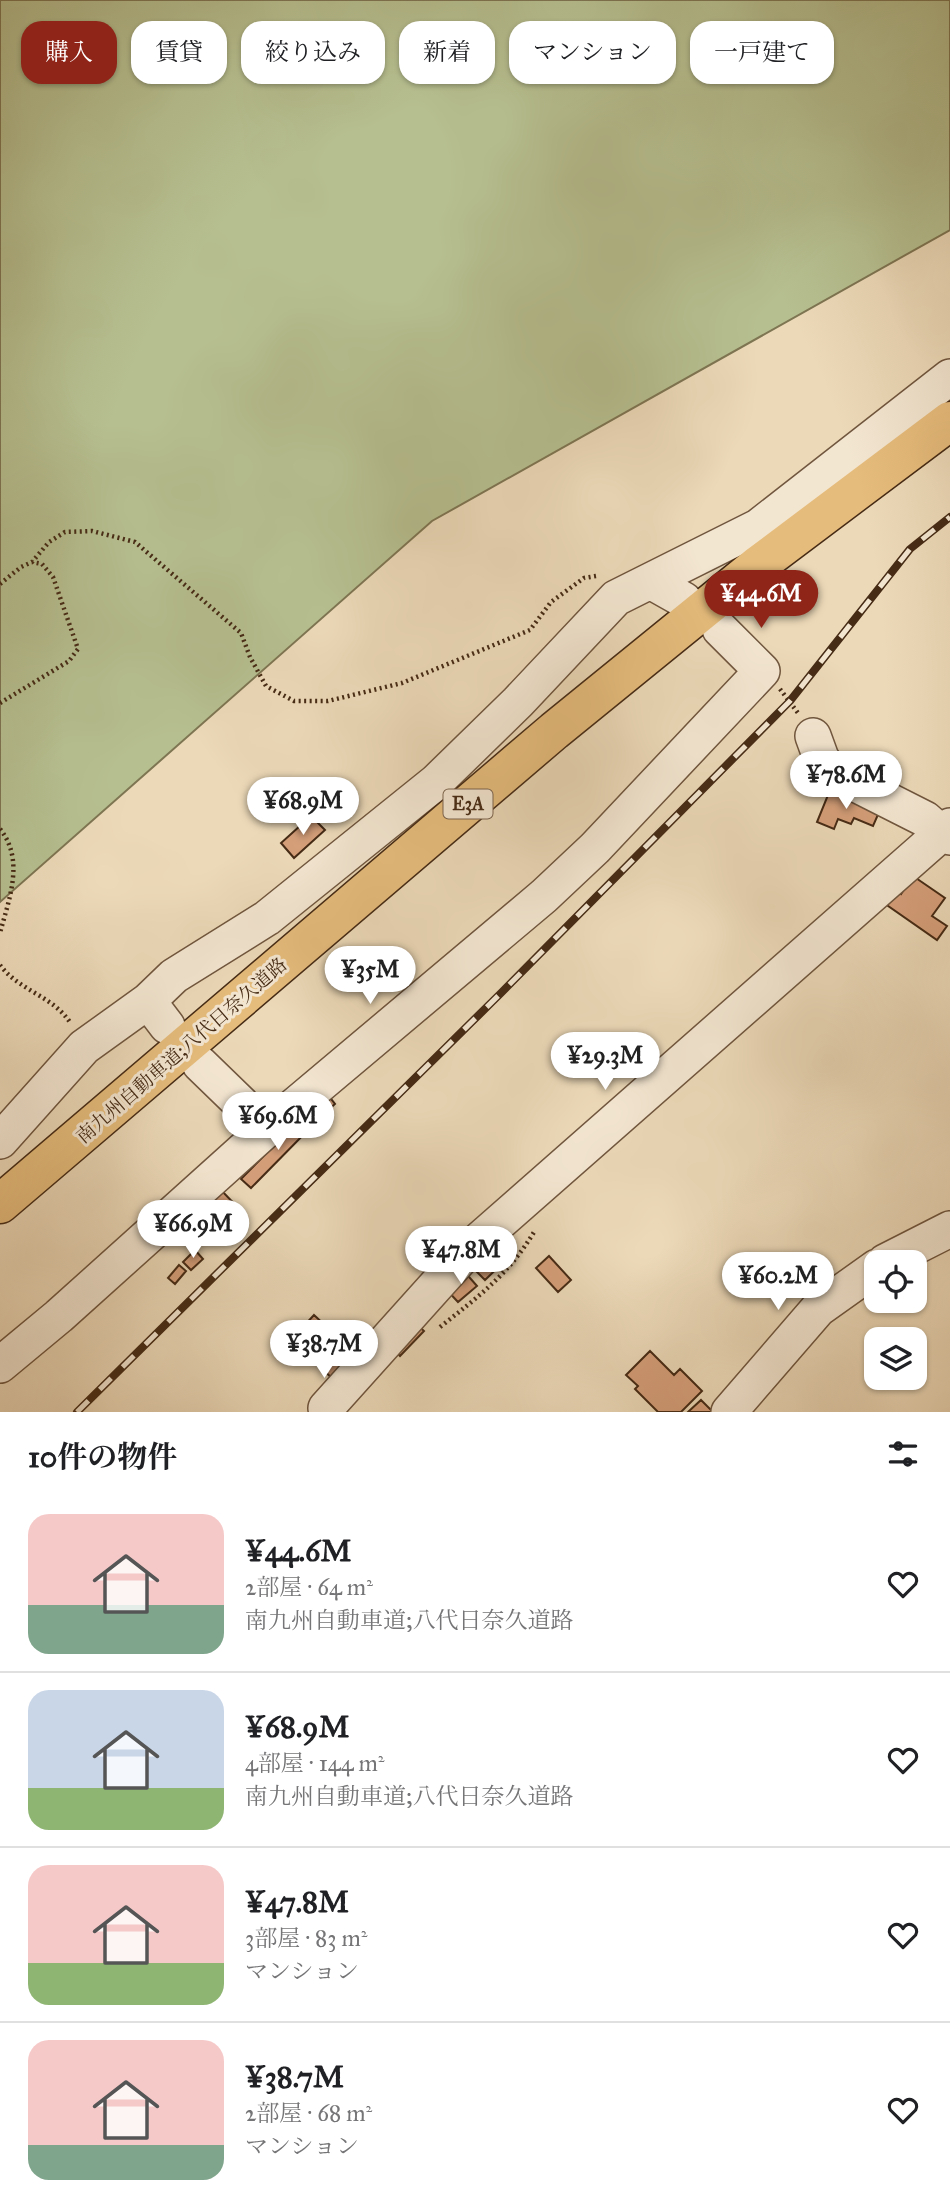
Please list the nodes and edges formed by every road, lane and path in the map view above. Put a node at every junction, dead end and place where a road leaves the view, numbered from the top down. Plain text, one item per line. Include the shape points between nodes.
1 (950, 377) edge
2 (950, 421) edge
3 (32, 562) junction
4 (608, 575) dead end
5 (652, 582) junction
6 (0, 584) edge
7 (684, 600) dead end
8 (720, 629) dead end
9 (0, 703) edge
10 (813, 736) dead end
11 (943, 823) edge
12 (0, 829) edge
13 (0, 933) edge
14 (0, 965) edge
15 (84, 1047) junction
16 (200, 1063) dead end
17 (267, 1129) junction
18 (0, 1141) edge
19 (0, 1204) edge
20 (950, 1229) edge
21 (908, 1250) edge
22 (864, 1276) edge
23 (0, 1366) edge
24 (327, 1411) edge
25 (729, 1412) edge

1 - 5 street via 758,527
2 - 19 highway, 南九州自動車道;八代日奈久道路 / E3A via 757,566 554,731
3 - 4 path via 65,532 92,531 135,541 241,633 266,686 293,701 328,701 402,683 530,630 551,602 584,578
3 - 6 path
3 - 9 path via 42,564 53,578 78,649 69,661
5 - 7 street
5 - 15 street via 616,598 436,782 267,918 174,976 157,1014
8 - 17 street via 762,671 596,848
10 - 11 street via 830,771
11 - 24 street via 468,1251
12 - 13 path via 8,838 14,878
14 - 15 path via 67,1018
15 - 18 street
16 - 17 street
17 - 23 street
20 - 21 street
22 - 25 street via 818,1309

